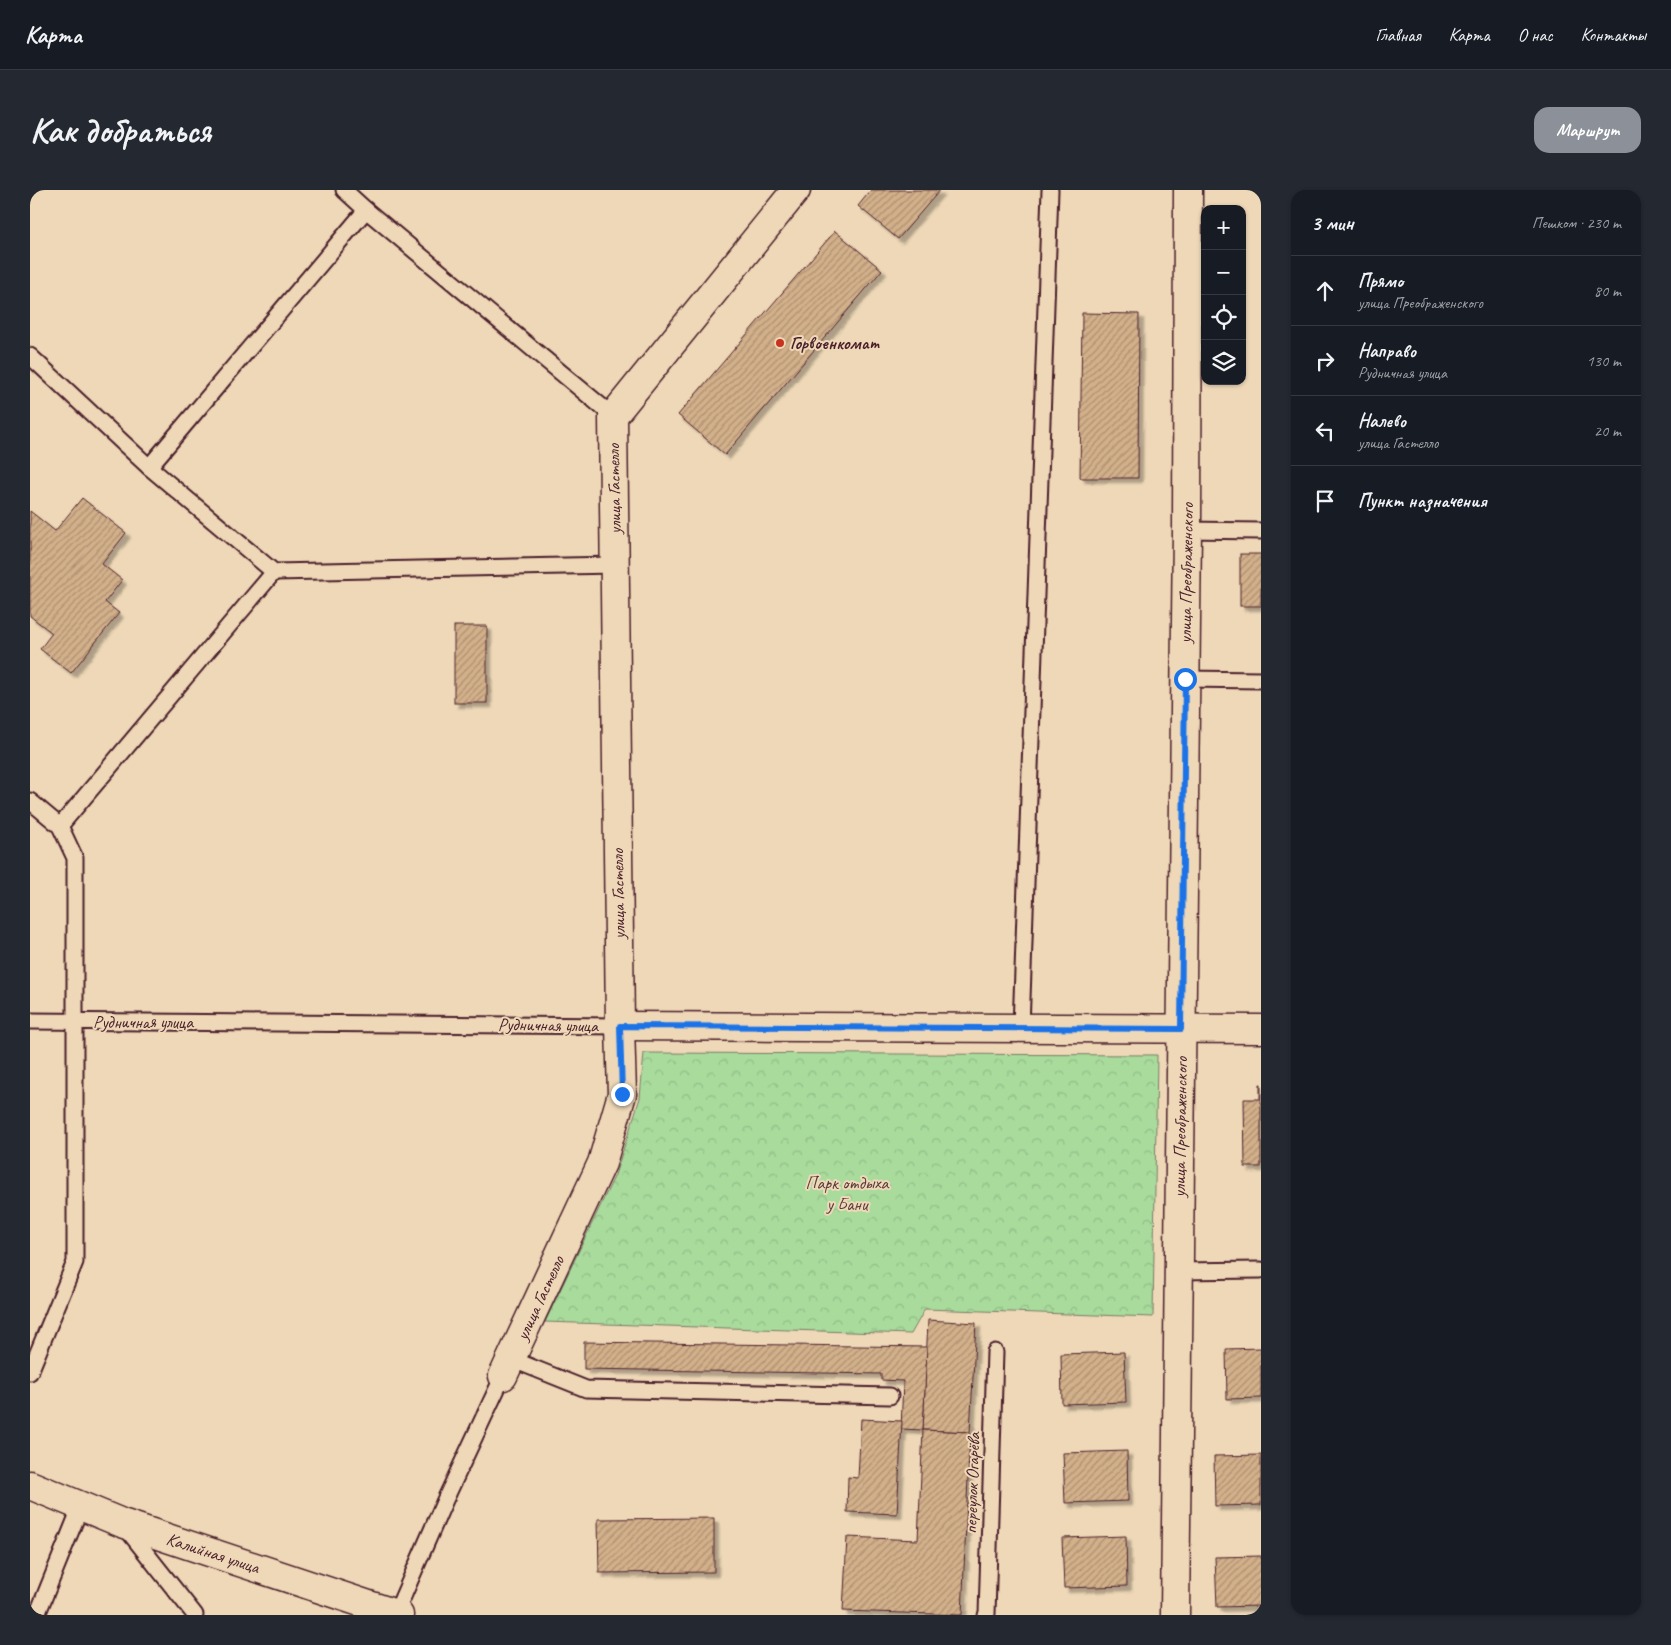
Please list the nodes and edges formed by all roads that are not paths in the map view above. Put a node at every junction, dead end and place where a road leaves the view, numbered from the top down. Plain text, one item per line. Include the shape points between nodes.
1 (344, 190) edge
2 (796, 190) edge
3 (1050, 190) edge
4 (1188, 190) edge
5 (366, 210) junction
6 (30, 356) edge
7 (613, 416) junction
8 (149, 467) junction
9 (1186, 530) junction
10 (1261, 531) edge
11 (615, 565) junction
12 (274, 572) junction
13 (1185, 679) junction
14 (1261, 680) edge
15 (30, 801) edge
16 (60, 826) junction
17 (30, 1021) edge
18 (75, 1021) junction
19 (620, 1026) junction
20 (1021, 1028) junction
21 (1181, 1029) junction
22 (1261, 1029) edge
23 (1261, 1270) edge
24 (1178, 1271) junction
25 (995, 1352) dead end
26 (507, 1367) junction
27 (30, 1372) edge
28 (890, 1396) dead end
29 (30, 1485) edge
30 (81, 1506) junction
31 (122, 1523) junction
32 (36, 1615) edge
33 (195, 1615) edge
34 (397, 1615) edge
35 (986, 1615) edge
36 (1175, 1615) edge

1 - 5 lane
2 - 7 street
3 - 20 lane
4 - 9 street, улица Преображенского
5 - 7 lane
5 - 8 lane
6 - 8 lane
7 - 11 street, улица Гастелло
8 - 12 lane
9 - 10 lane
9 - 13 street, улица Преображенского
11 - 12 lane
11 - 19 street, улица Гастелло
12 - 16 lane
13 - 14 lane
13 - 21 street, улица Преображенского
15 - 16 lane
16 - 18 lane via 75,858
17 - 18 lane, Рудничная улица
18 - 19 lane, Рудничная улица
18 - 27 lane via 75,1262
19 - 20 street, Рудничная улица
19 - 26 street, улица Гастелло via 622,1094 602,1163
20 - 21 street, Рудничная улица
21 - 22 street, Рудничная улица
21 - 24 street, улица Преображенского
23 - 24 lane
24 - 36 street, улица Преображенского
25 - 35 lane, переулок Огарёва
26 - 28 lane via 586,1389
26 - 34 lane, улица Гастелло via 445,1500
29 - 30 street, Калийная улица
30 - 31 street, Калийная улица
30 - 32 lane
31 - 33 lane
31 - 34 street, Калийная улица

